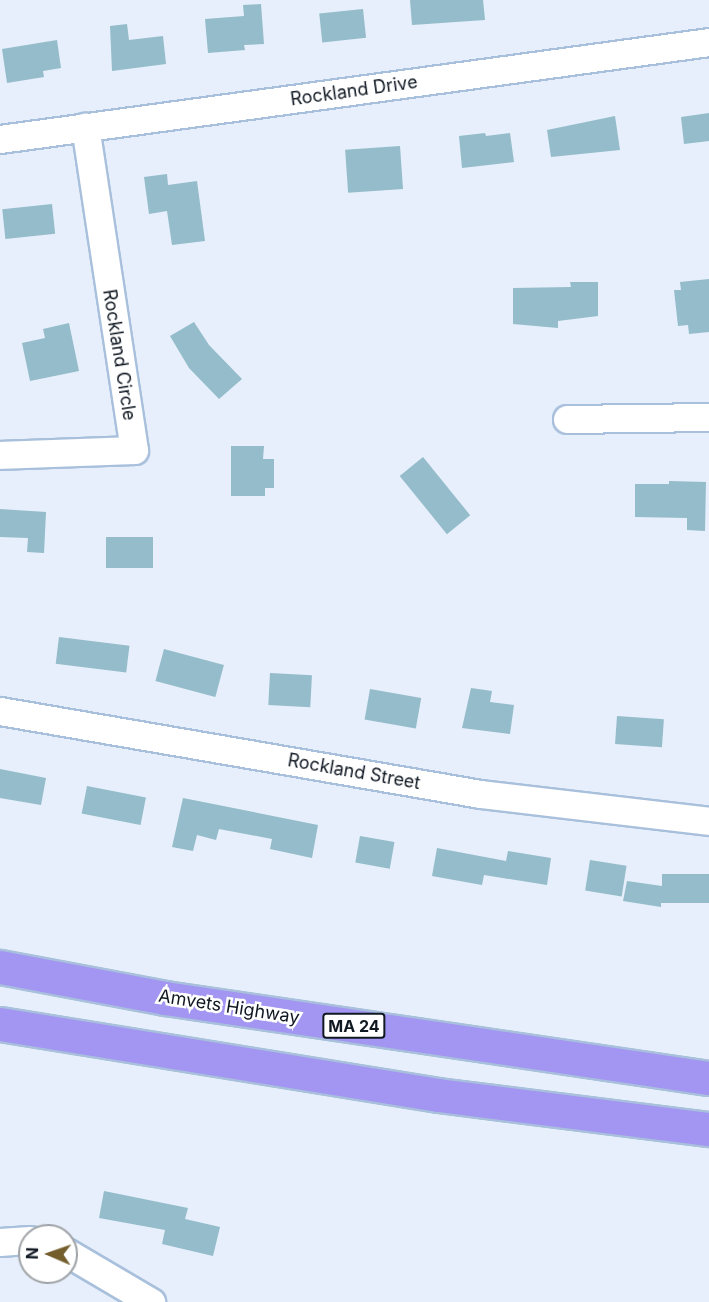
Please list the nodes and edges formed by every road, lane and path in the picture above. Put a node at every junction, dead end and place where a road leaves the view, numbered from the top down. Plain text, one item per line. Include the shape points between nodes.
1 (709, 42) edge
2 (85, 127) junction
3 (0, 139) edge
4 (709, 417) edge
5 (567, 419) dead end
6 (0, 455) edge
7 (0, 711) edge
8 (709, 820) edge
9 (0, 967) edge
10 (0, 1024) edge
11 (709, 1078) edge
12 (709, 1129) edge
13 (18, 1241) edge
14 (0, 1242) edge
15 (78, 1259) edge
16 (151, 1302) edge

1 - 2 street, Rockland Drive
2 - 3 street, Rockland Drive
2 - 6 street, Rockland Circle via 134,450
4 - 5 street
7 - 8 street, Rockland Street via 480,794
9 - 11 highway, Amvets Highway / MA 24 via 165,998
10 - 12 highway via 438,1095
13 - 14 street
15 - 16 street

